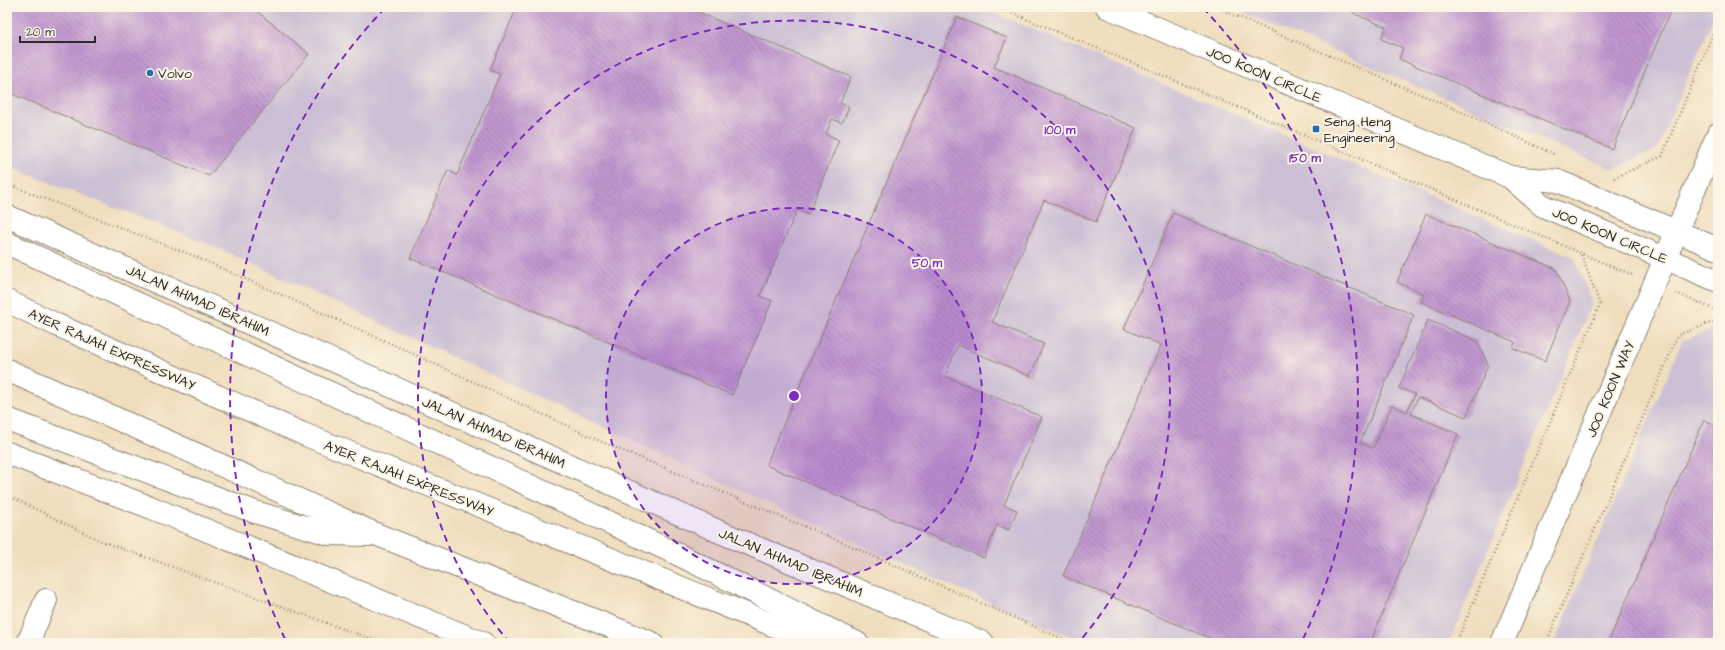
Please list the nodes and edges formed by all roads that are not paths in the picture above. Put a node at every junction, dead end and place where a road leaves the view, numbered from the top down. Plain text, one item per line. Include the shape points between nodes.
1 (1107, 7) edge
2 (1718, 134) edge
3 (1510, 177) junction
4 (7, 216) edge
5 (1677, 232) junction
6 (7, 244) edge
7 (1718, 250) edge
8 (1665, 259) junction
9 (1718, 282) edge
10 (7, 301) edge
11 (7, 370) edge
12 (7, 419) edge
13 (7, 453) edge
14 (378, 535) junction
15 (46, 600) dead end
16 (28, 643) edge
17 (483, 643) edge
18 (652, 643) edge
19 (816, 643) edge
20 (857, 643) edge
21 (983, 643) edge
22 (1502, 643) edge

1 - 3 main road, JOO KOON CIRCLE
2 - 5 main road, JOO KOON WAY
3 - 5 main road, JOO KOON CIRCLE via 1558,181
3 - 8 main road, JOO KOON CIRCLE via 1543,206
4 - 21 main road, JALAN AHMAD IBRAHIM via 720,532
5 - 7 main road, JOO KOON CIRCLE
5 - 8 main road, JOO KOON WAY
6 - 20 main road via 675,553
8 - 9 main road, JOO KOON CIRCLE
8 - 22 main road, JOO KOON WAY
10 - 19 main road, AYER RAJAH EXPRESSWAY via 57,326 301,433
11 - 14 main road
12 - 14 main road via 263,514 329,534
13 - 17 main road via 152,508
14 - 18 main road
15 - 16 main road

